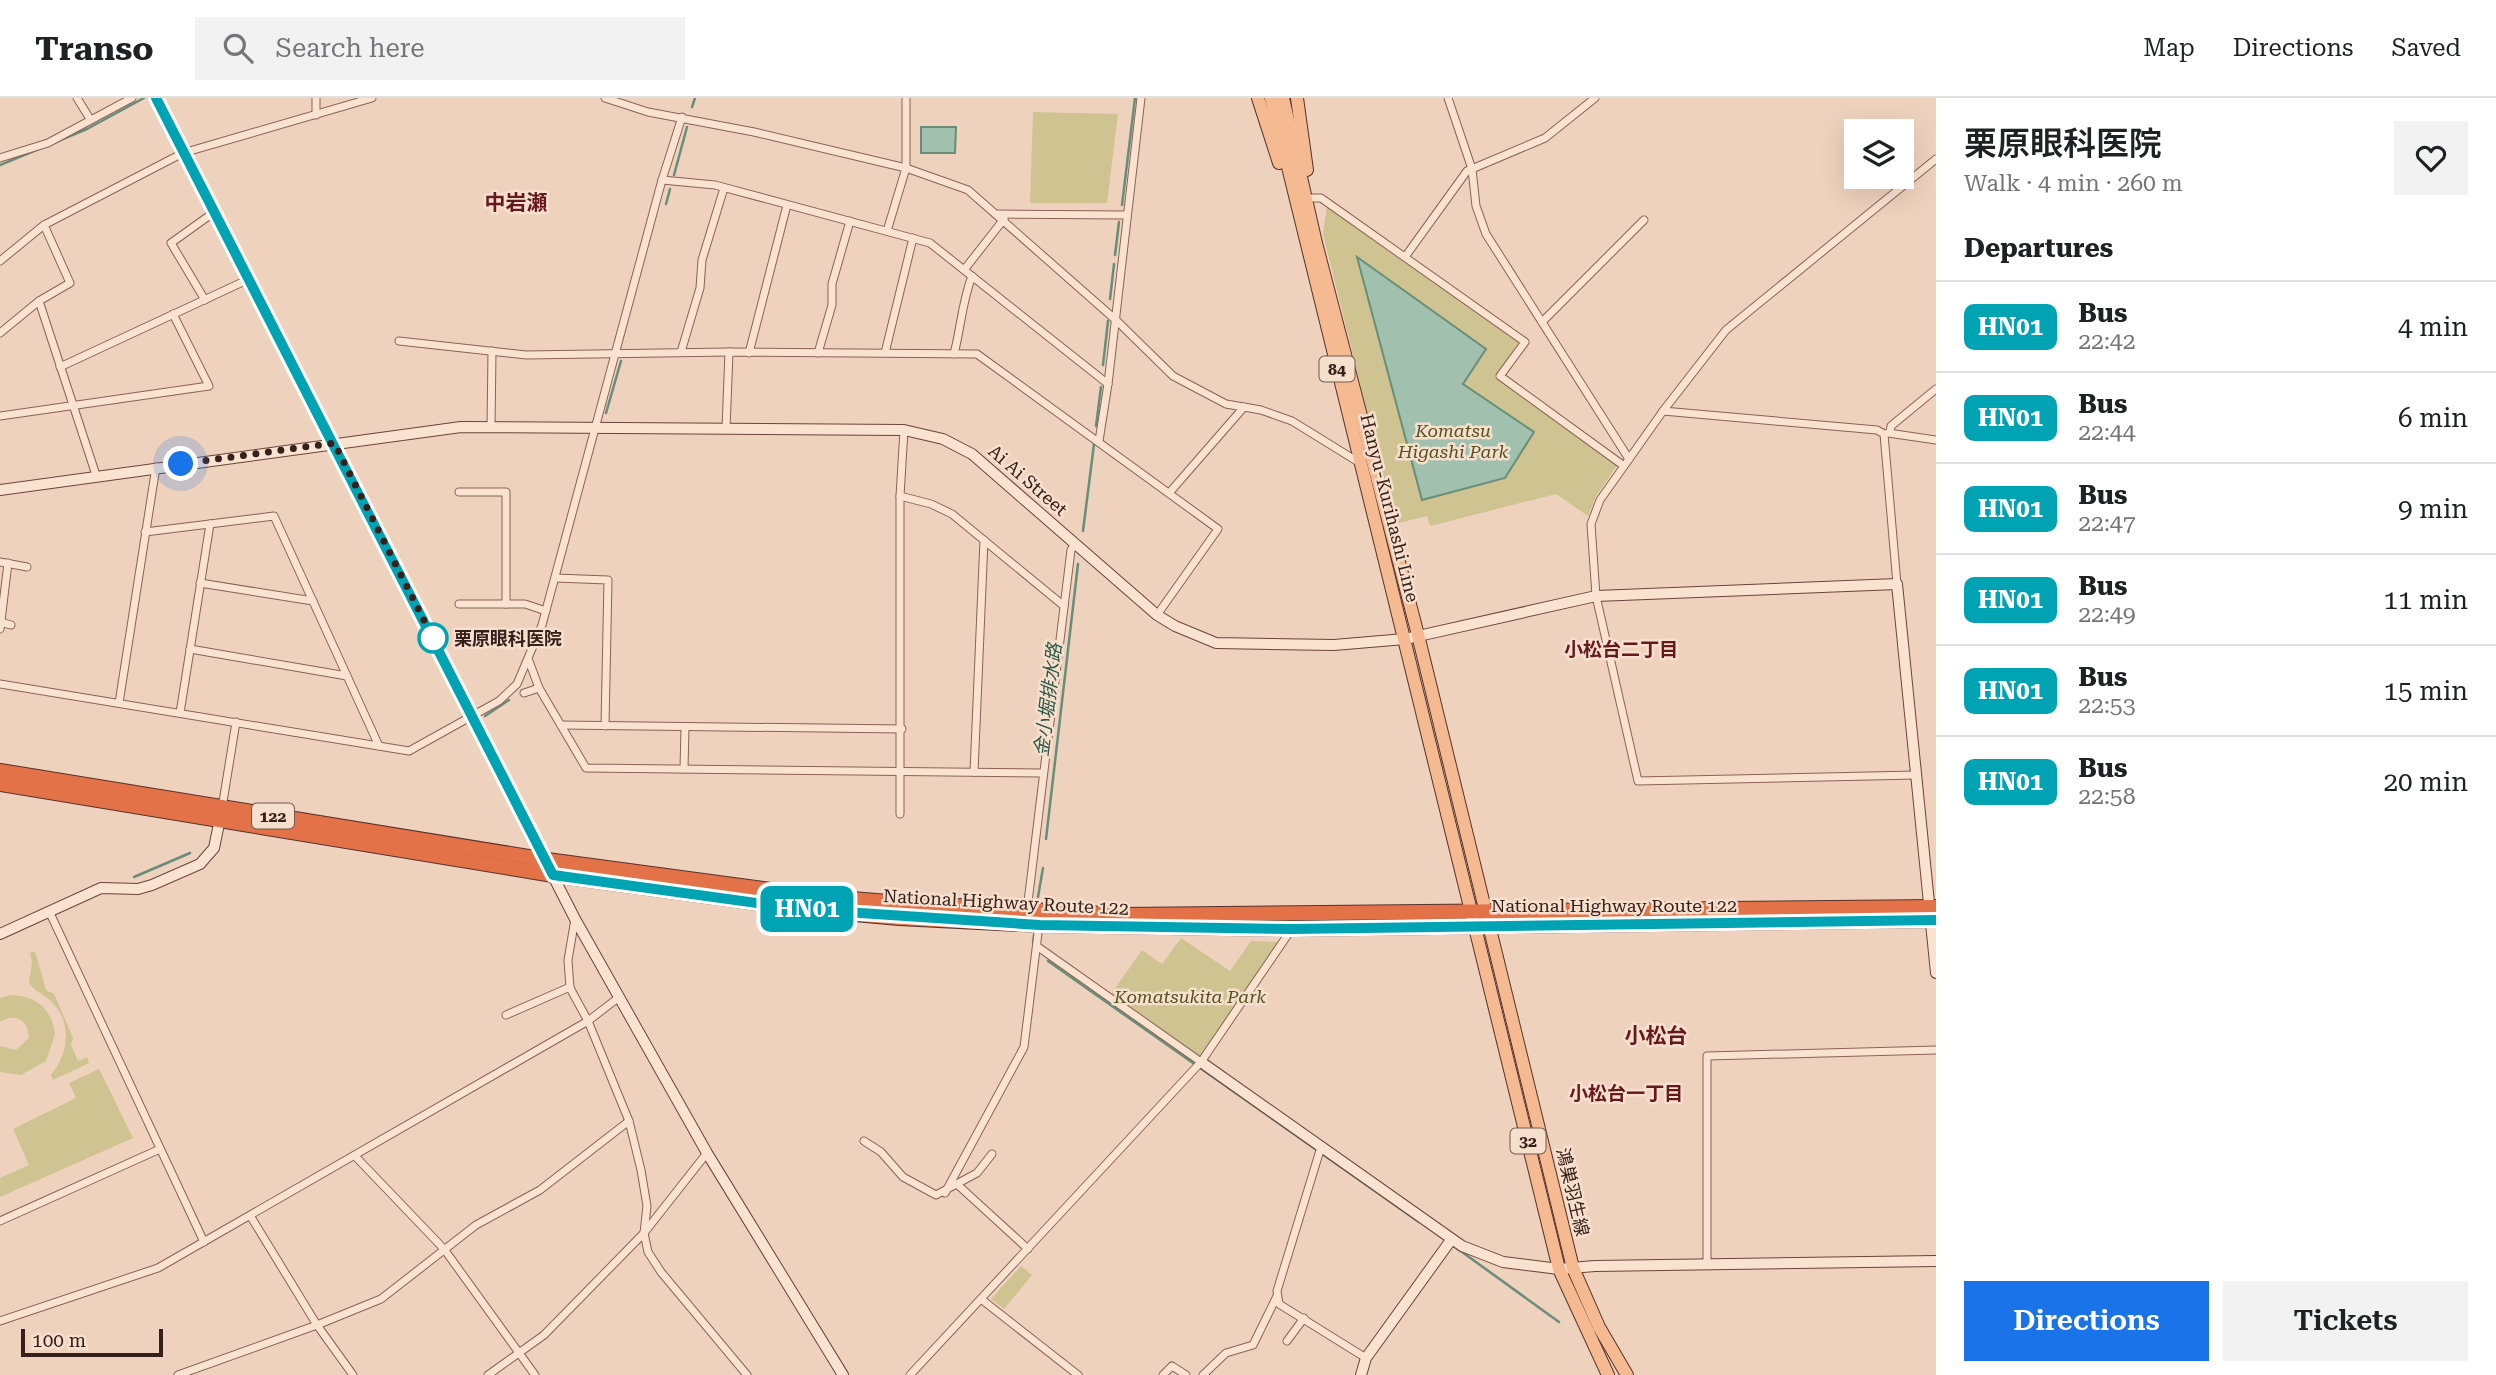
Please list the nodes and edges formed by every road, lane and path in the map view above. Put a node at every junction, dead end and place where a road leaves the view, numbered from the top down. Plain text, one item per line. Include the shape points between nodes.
1 (77, 98) edge
2 (132, 98) edge
3 (156, 98) edge
4 (316, 98) edge
5 (372, 98) edge
6 (605, 98) edge
7 (906, 98) edge
8 (1141, 98) edge
9 (1258, 98) edge
10 (1271, 98) edge
11 (1283, 98) edge
12 (1297, 98) edge
13 (1448, 98) edge
14 (1595, 98) edge
15 (316, 115) junction
16 (682, 117) junction
17 (90, 119) junction
18 (183, 153) junction
19 (0, 158) edge
20 (1936, 159) edge
21 (906, 168) junction
22 (1472, 169) junction
23 (662, 180) junction
24 (724, 188) junction
25 (1311, 198) junction
26 (788, 205) junction
27 (213, 213) junction
28 (1126, 215) junction
29 (1001, 216) junction
30 (1644, 220) dead end
31 (850, 221) junction
32 (44, 225) junction
33 (887, 231) junction
34 (913, 238) junction
35 (1312, 246) junction
36 (1405, 257) junction
37 (0, 261) edge
38 (964, 270) junction
39 (972, 276) junction
40 (247, 280) junction
41 (205, 300) junction
42 (39, 301) junction
43 (173, 314) junction
44 (1117, 321) junction
45 (1542, 322) junction
46 (0, 333) edge
47 (399, 341) dead end
48 (492, 351) junction
49 (617, 352) junction
50 (681, 352) junction
51 (729, 352) junction
52 (749, 353) junction
53 (818, 353) junction
54 (885, 354) junction
55 (954, 354) junction
56 (60, 367) junction
57 (1108, 384) junction
58 (1936, 389) edge
59 (72, 406) junction
60 (1244, 407) junction
61 (1663, 411) junction
62 (0, 416) edge
63 (596, 427) junction
64 (491, 428) junction
65 (726, 429) junction
66 (904, 430) junction
67 (1887, 433) junction
68 (1936, 440) edge
69 (1099, 441) junction
70 (334, 443) junction
71 (1627, 462) junction
72 (1360, 463) junction
73 (156, 467) junction
74 (96, 475) junction
75 (0, 490) edge
76 (460, 492) dead end
77 (1170, 492) junction
78 (900, 496) junction
79 (210, 524) junction
80 (145, 532) junction
81 (984, 540) junction
82 (1075, 544) junction
83 (4, 563) edge
84 (27, 567) dead end
85 (555, 578) junction
86 (201, 583) junction
87 (1897, 584) junction
88 (1596, 596) junction
89 (313, 601) junction
90 (459, 604) dead end
91 (506, 604) junction
92 (1064, 606) junction
93 (546, 611) junction
94 (1157, 615) junction
95 (0, 622) edge
96 (10, 625) dead end
97 (0, 629) edge
98 (1412, 637) junction
99 (190, 649) junction
100 (528, 661) junction
101 (347, 676) junction
102 (0, 684) edge
103 (539, 688) junction
104 (524, 693) dead end
105 (119, 703) junction
106 (180, 713) junction
107 (472, 718) junction
108 (236, 722) junction
109 (561, 725) junction
110 (605, 726) junction
111 (685, 727) junction
112 (902, 729) junction
113 (379, 746) junction
114 (684, 769) junction
115 (0, 771) edge
116 (901, 772) junction
117 (974, 772) junction
118 (1042, 773) junction
119 (1916, 775) junction
120 (0, 784) edge
121 (221, 814) junction
122 (900, 814) dead end
123 (547, 860) junction
124 (553, 875) junction
125 (1027, 910) junction
126 (49, 911) junction
127 (1933, 914) edge
128 (1488, 918) junction
129 (575, 919) junction
130 (1472, 920) junction
131 (1040, 925) junction
132 (1292, 929) junction
133 (0, 934) edge
134 (1038, 947) junction
135 (1936, 972) edge
136 (570, 987) junction
137 (618, 998) junction
138 (506, 1015) dead end
139 (588, 1021) junction
140 (1936, 1049) edge
141 (1201, 1062) junction
142 (629, 1121) junction
143 (864, 1141) dead end
144 (1321, 1147) junction
145 (160, 1149) junction
146 (707, 1153) junction
147 (992, 1154) dead end
148 (355, 1156) junction
149 (958, 1185) junction
150 (945, 1193) junction
151 (251, 1217) junction
152 (0, 1221) edge
153 (644, 1233) junction
154 (1451, 1240) junction
155 (204, 1242) junction
156 (444, 1249) junction
157 (1028, 1249) junction
158 (1936, 1261) edge
159 (1707, 1264) junction
160 (1566, 1269) junction
161 (1278, 1295) junction
162 (981, 1299) junction
163 (1304, 1318) junction
164 (0, 1321) edge
165 (317, 1325) junction
166 (1287, 1341) dead end
167 (520, 1353) junction
168 (1366, 1357) junction
169 (534, 1374) edge
170 (178, 1375) edge
171 (353, 1375) edge
172 (488, 1375) edge
173 (747, 1375) edge
174 (843, 1375) edge
175 (910, 1375) edge
176 (1078, 1375) edge
177 (1163, 1375) edge
178 (1186, 1375) edge
179 (1203, 1375) edge
180 (1361, 1375) edge
181 (1608, 1375) edge
182 (1627, 1375) edge

1 - 17 street
2 - 17 street
3 - 18 street
4 - 15 street
5 - 15 street
6 - 16 street
7 - 21 street
8 - 28 street
9 - 35 main road
10 - 35 main road, Hanyu-Kurihashi Line / 84
11 - 35 main road, Hanyu-Kurihashi Line / 84
12 - 25 main road
13 - 22 street
14 - 22 street via 1545,138
15 - 18 street
16 - 21 street
16 - 23 street
17 - 19 street via 48,143
18 - 27 street
18 - 32 street
20 - 61 street via 1726,330
21 - 29 street via 968,190
21 - 33 street
22 - 36 street
22 - 45 street via 1476,206 1486,234
23 - 24 street
23 - 49 street
24 - 26 street
24 - 50 street
25 - 35 main road
25 - 36 street via 1321,198
26 - 31 street
26 - 52 street
27 - 40 street
27 - 41 street via 171,243
28 - 29 street
28 - 44 street
29 - 38 street
29 - 44 street
30 - 45 street
31 - 33 street
31 - 53 street
32 - 37 street
32 - 42 street via 70,283
33 - 34 street
34 - 38 street via 930,243
34 - 54 street
35 - 72 main road, Hanyu-Kurihashi Line / 84
35 - 98 main road, Hanyu-Kurihashi Line / 84
36 - 71 street via 1525,342 1500,376
38 - 39 street
39 - 55 street via 961,305
39 - 57 street
40 - 41 street
40 - 70 street
41 - 43 street
42 - 46 street
42 - 56 street
43 - 56 street
43 - 59 street via 209,386
44 - 57 street
44 - 60 street via 1173,376 1226,404
45 - 71 street
47 - 48 street
48 - 49 street via 526,355
48 - 64 street
49 - 50 street
49 - 63 street
50 - 51 street
51 - 52 street
51 - 65 street
52 - 53 street
53 - 54 street
54 - 55 street
55 - 69 street via 977,354
56 - 59 street
57 - 69 street
58 - 67 street
59 - 62 street
59 - 74 street
60 - 72 street via 1292,421
60 - 77 street
61 - 67 street
61 - 71 street
63 - 64 street, Ai Ai Street
63 - 65 street, Ai Ai Street
63 - 85 street
64 - 70 street, Ai Ai Street via 461,427
65 - 66 street, Ai Ai Street
66 - 78 street
66 - 82 street, Ai Ai Street via 943,439 972,454
67 - 68 street
67 - 87 street
69 - 77 street
70 - 73 street, Ai Ai Street
70 - 107 street
71 - 88 street via 1600,500 1591,524
72 - 98 main road, Hanyu-Kurihashi Line / 84
73 - 74 street, Ai Ai Street
73 - 80 street
74 - 75 street, Ai Ai Street
76 - 91 street via 506,492
77 - 94 street via 1218,529
78 - 81 street via 943,509
78 - 112 street
79 - 80 street
79 - 86 street
79 - 89 street via 274,516
80 - 105 street
81 - 92 street
81 - 117 street
82 - 92 street
82 - 94 street, Ai Ai Street
83 - 84 street
83 - 95 street
85 - 93 street
85 - 110 street via 608,580
86 - 89 street
86 - 99 street
87 - 88 street, Ai Ai Street
87 - 119 street
88 - 98 street, Ai Ai Street
88 - 119 street via 1638,781
89 - 101 street
90 - 91 street
91 - 93 street
92 - 118 street
93 - 100 street
94 - 98 street, Ai Ai Street via 1216,643 1334,645
95 - 96 street
95 - 97 street
98 - 128 main road, Hanyu-Kurihashi Line / 84
98 - 130 main road, Hanyu-Kurihashi Line / 84
99 - 101 street
99 - 106 street
100 - 103 street
100 - 107 street via 517,684
101 - 113 street
102 - 105 street
103 - 104 street
103 - 109 street
105 - 106 street
106 - 108 street
107 - 113 street via 409,751
107 - 123 street
108 - 113 street
108 - 121 street
109 - 110 street
109 - 114 street via 586,768
110 - 111 street
111 - 112 street
111 - 114 street
112 - 116 street
114 - 116 street
115 - 121 highway, National Highway Route 122 / 122
116 - 117 street
116 - 122 street
117 - 118 street
118 - 125 street
119 - 127 street
120 - 121 highway, National Highway Route 122 / 122
121 - 123 highway, National Highway Route 122 / 122
121 - 124 highway, National Highway Route 122 / 122
121 - 126 street via 214,848 200,864 152,885 100,888
123 - 124 street
123 - 125 highway, National Highway Route 122 / 122 via 815,896
124 - 129 street
124 - 131 highway, National Highway Route 122 / 122 via 800,909
125 - 130 highway, National Highway Route 122 / 122
126 - 133 street
126 - 145 street
127 - 128 highway, National Highway Route 122 / 122
127 - 135 street
128 - 130 highway, National Highway Route 122 / 122
128 - 160 main road, 鴻巣羽生線 / 32
129 - 136 street via 568,960
129 - 137 street
130 - 132 highway, National Highway Route 122 / 122
130 - 160 main road, 鴻巣羽生線 / 32
131 - 132 highway, National Highway Route 122 / 122
131 - 134 street
132 - 141 street
134 - 141 street
134 - 150 street via 1024,1047
136 - 138 street
136 - 139 street
137 - 139 street
137 - 146 street
139 - 142 street
139 - 148 street
140 - 159 street via 1707,1056
141 - 144 street
141 - 157 street
142 - 153 street via 645,1194
142 - 156 street via 540,1190
143 - 150 street via 903,1177 936,1195
144 - 154 street
144 - 161 street
145 - 152 street
145 - 155 street
146 - 153 street
146 - 174 street
147 - 149 street
148 - 151 street
148 - 156 street
149 - 150 street
149 - 157 street
151 - 155 street
151 - 165 street
153 - 167 street via 544,1335
153 - 173 street via 648,1252 661,1272
154 - 160 street via 1503,1262
154 - 168 street
155 - 164 street via 158,1268
156 - 165 street via 381,1299
156 - 167 street
157 - 162 street
158 - 159 street
159 - 160 street
160 - 181 main road, 鴻巣羽生線 / 32
160 - 182 main road, 鴻巣羽生線 / 32
161 - 163 street via 1279,1304
161 - 179 street via 1253,1345 1226,1353
162 - 175 street
162 - 176 street
163 - 166 street
163 - 168 street
165 - 170 street
165 - 171 street
167 - 169 street
167 - 172 street
168 - 180 street
177 - 178 street via 1172,1366

